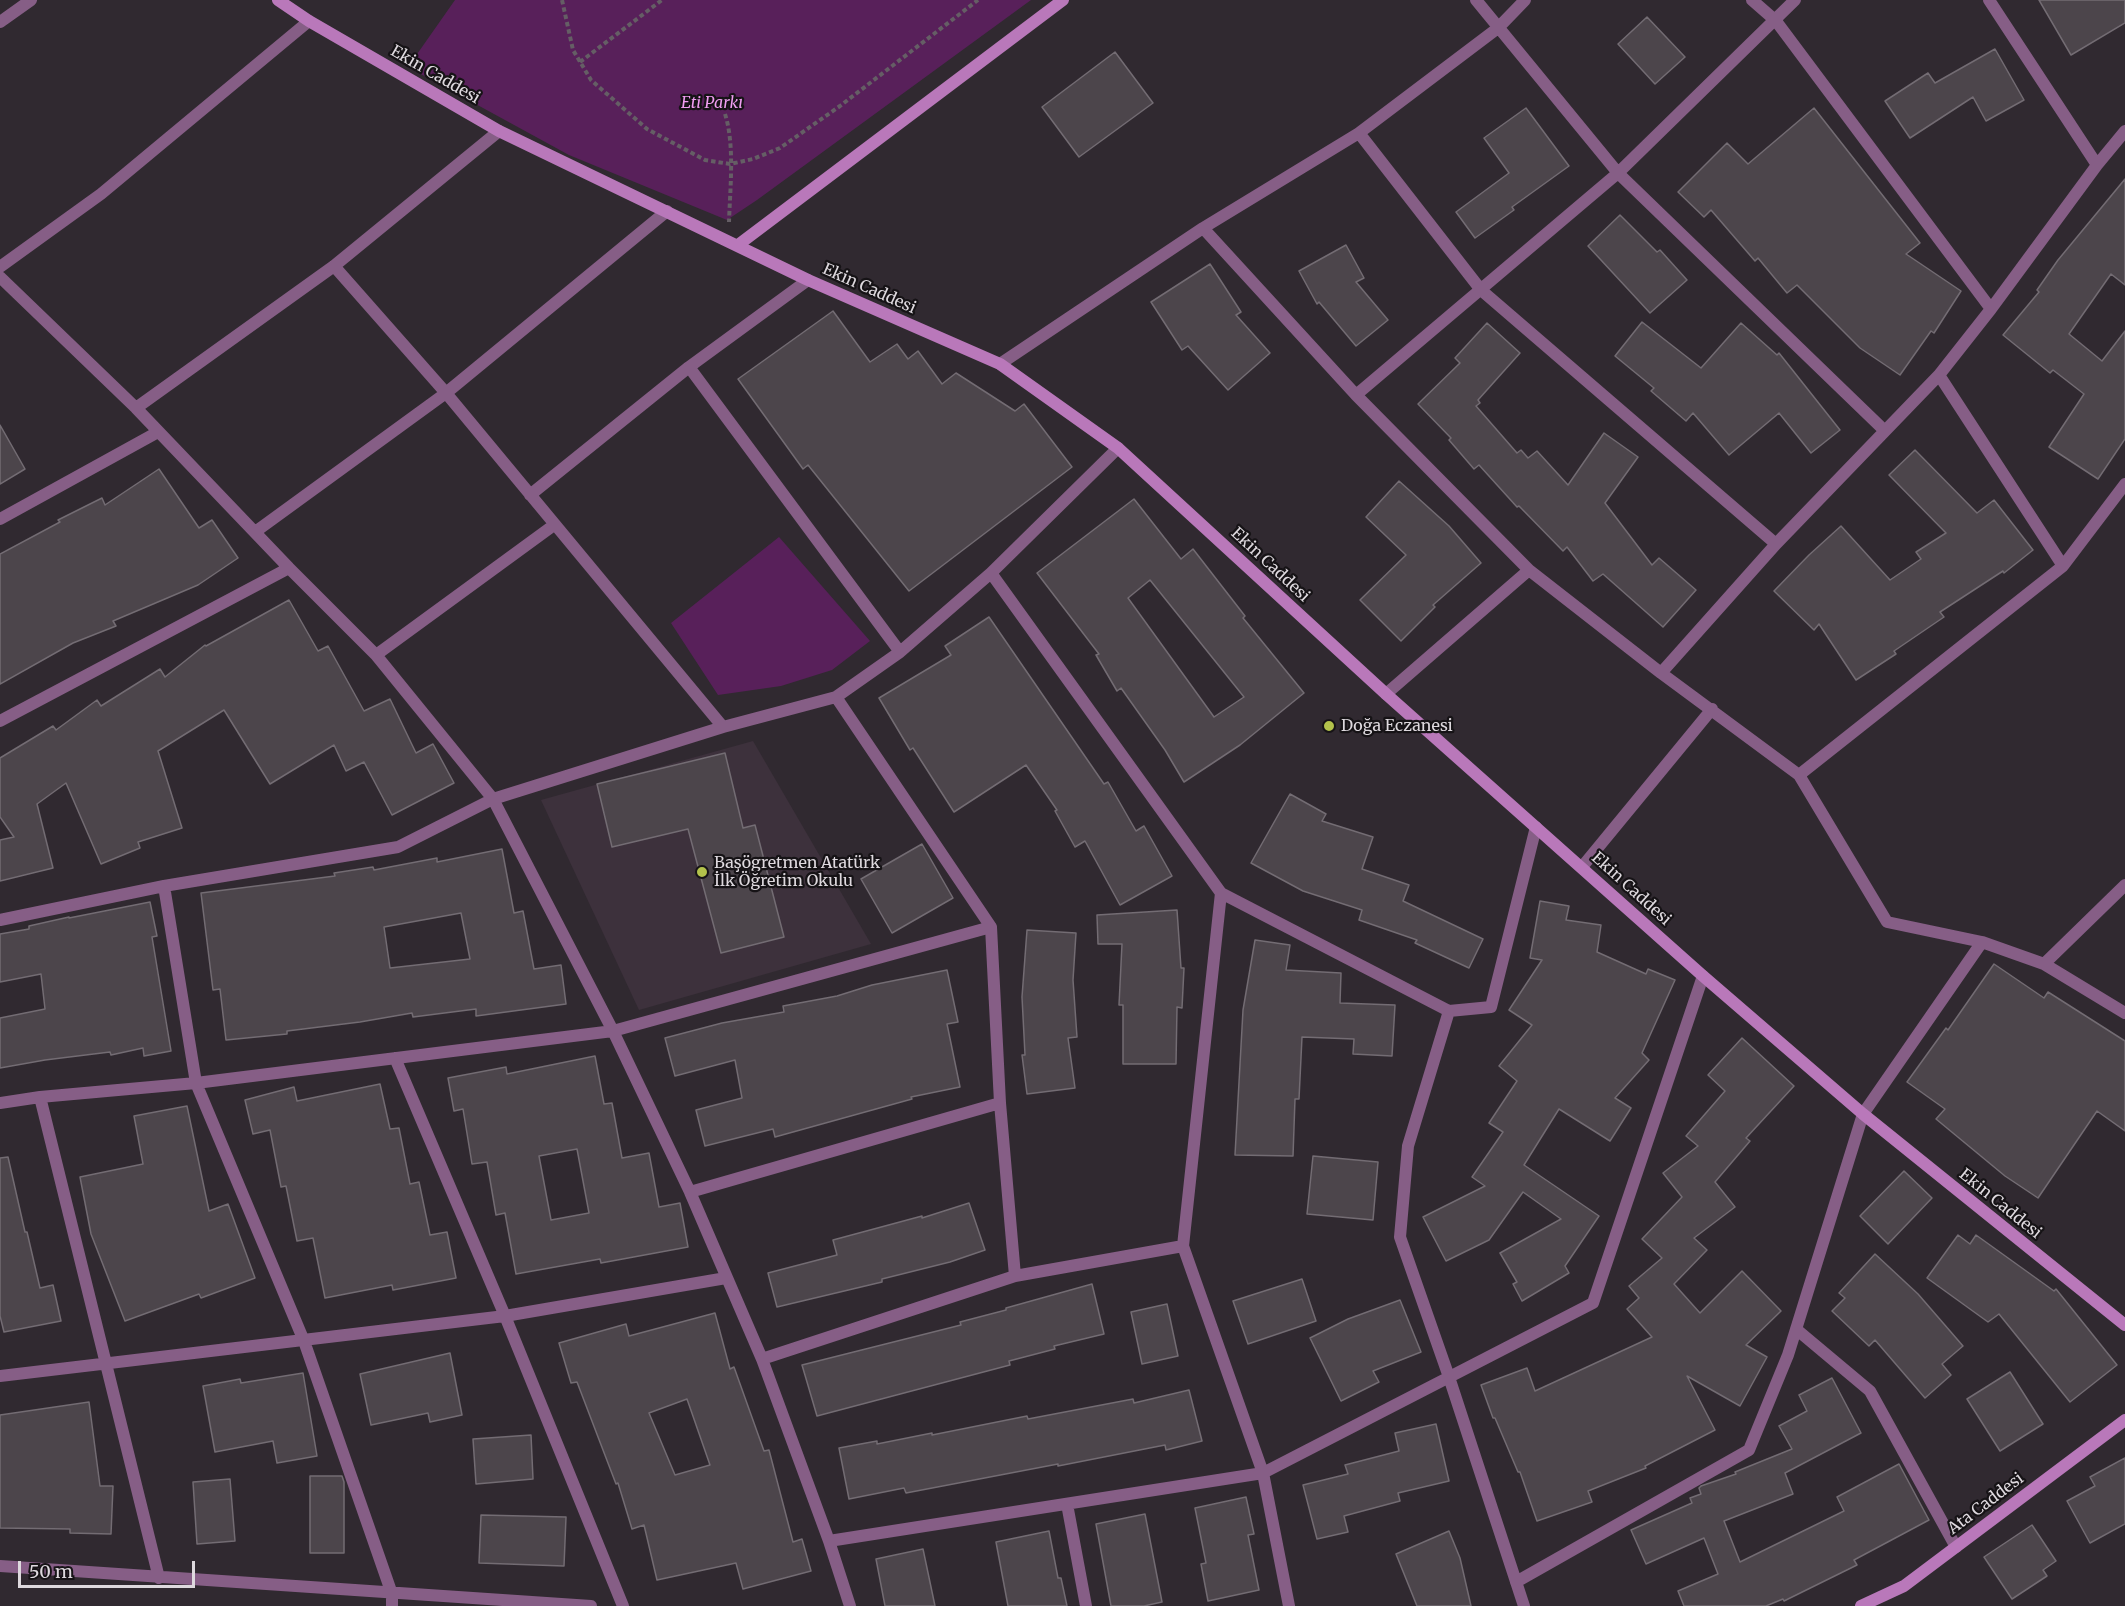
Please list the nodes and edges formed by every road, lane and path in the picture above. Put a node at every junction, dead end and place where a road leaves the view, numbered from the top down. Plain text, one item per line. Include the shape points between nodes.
1 (31, 0) edge
2 (278, 0) edge
3 (562, 0) edge
4 (662, 0) edge
5 (978, 0) edge
6 (1063, 0) edge
7 (1476, 0) edge
8 (1526, 0) edge
9 (1752, 0) edge
10 (1795, 0) edge
11 (1989, 0) edge
12 (309, 21) junction
13 (1776, 21) junction
14 (0, 22) edge
15 (1498, 28) junction
16 (580, 62) junction
17 (725, 114) dead end
18 (499, 131) junction
19 (2125, 131) edge
20 (1359, 133) junction
21 (730, 164) junction
22 (2097, 165) junction
23 (1618, 173) junction
24 (667, 212) junction
25 (1203, 228) junction
26 (733, 243) junction
27 (334, 266) junction
28 (0, 267) edge
29 (0, 278) edge
30 (808, 280) junction
31 (1481, 290) junction
32 (1991, 309) junction
33 (1000, 364) junction
34 (689, 368) junction
35 (1938, 375) junction
36 (446, 393) junction
37 (1356, 395) junction
38 (136, 408) junction
39 (1885, 431) junction
40 (158, 432) junction
41 (1118, 448) junction
42 (2125, 484) edge
43 (530, 495) junction
44 (0, 519) edge
45 (554, 525) junction
46 (255, 532) junction
47 (1776, 544) junction
48 (2063, 566) junction
49 (289, 568) junction
50 (1529, 570) junction
51 (991, 573) junction
52 (900, 652) junction
53 (376, 655) junction
54 (1661, 673) junction
55 (1386, 694) junction
56 (836, 697) junction
57 (1712, 709) junction
58 (0, 720) edge
59 (723, 727) junction
60 (1799, 775) junction
61 (493, 799) junction
62 (1536, 827) junction
63 (1582, 867) junction
64 (2125, 885) edge
65 (164, 886) junction
66 (1221, 893) junction
67 (0, 920) edge
68 (991, 927) junction
69 (1982, 942) junction
70 (2044, 964) junction
71 (1703, 976) junction
72 (1449, 1011) junction
73 (2125, 1013) edge
74 (613, 1031) junction
75 (395, 1058) junction
76 (196, 1083) junction
77 (40, 1097) junction
78 (0, 1103) edge
79 (1000, 1103) junction
80 (1863, 1114) junction
81 (690, 1192) junction
82 (1183, 1246) junction
83 (1015, 1276) junction
84 (726, 1278) junction
85 (505, 1316) junction
86 (2125, 1325) edge
87 (1796, 1329) junction
88 (304, 1341) junction
89 (762, 1359) junction
90 (104, 1362) junction
91 (0, 1376) edge
92 (1449, 1377) junction
93 (2125, 1420) edge
94 (1263, 1473) junction
95 (1067, 1504) junction
96 (829, 1541) junction
97 (1956, 1547) junction
98 (0, 1566) edge
99 (159, 1578) junction
100 (1516, 1582) junction
101 (392, 1600) edge
102 (591, 1606) edge
103 (623, 1606) edge
104 (850, 1606) edge
105 (1086, 1606) edge
106 (1289, 1606) edge
107 (1524, 1606) edge
108 (1861, 1606) edge

1 - 14 street
2 - 12 street, Ekin Caddesi
3 - 16 path via 573,50
4 - 16 path
5 - 21 path via 780,148
6 - 26 street
7 - 15 street
8 - 15 street
9 - 13 street
10 - 13 street
11 - 22 street
12 - 18 street, Ekin Caddesi
12 - 28 street via 101,194
13 - 23 street
13 - 32 street
15 - 20 street
15 - 23 street
16 - 21 path via 591,80 647,129 705,160
17 - 21 path
18 - 24 street, Ekin Caddesi
18 - 27 street
19 - 22 street
20 - 25 street
20 - 31 street
21 - 26 path
22 - 32 street
23 - 31 street
23 - 39 street
24 - 26 street, Ekin Caddesi
24 - 36 street
25 - 33 street
25 - 37 street
26 - 30 street, Ekin Caddesi
27 - 36 street
27 - 38 street
29 - 38 street
30 - 33 street, Ekin Caddesi
30 - 34 street
31 - 37 street
31 - 47 street
32 - 35 street
33 - 41 street, Ekin Caddesi
34 - 43 street
34 - 52 street
35 - 39 street
35 - 48 street
36 - 43 street
36 - 46 street
37 - 50 street
38 - 40 street
39 - 47 street
40 - 44 street
40 - 46 street
41 - 51 street
41 - 55 street, Ekin Caddesi
42 - 48 street
43 - 45 street
45 - 53 street
45 - 59 street
46 - 49 street
47 - 54 street
48 - 60 street
49 - 53 street
49 - 58 street
50 - 54 street
50 - 55 street
51 - 52 street
51 - 66 street
52 - 56 street
53 - 61 street
54 - 57 street
55 - 62 street, Ekin Caddesi
56 - 59 street
56 - 68 street
57 - 60 street
57 - 63 street
59 - 61 street
60 - 69 street via 1887,922
61 - 65 street via 398,847
61 - 74 street
62 - 63 street, Ekin Caddesi
62 - 72 street via 1491,1007
63 - 71 street, Ekin Caddesi
64 - 70 street
65 - 67 street
65 - 76 street
66 - 72 street
66 - 82 street
68 - 74 street
68 - 79 street
69 - 70 street
69 - 80 street
70 - 73 street
71 - 80 street, Ekin Caddesi
71 - 92 street via 1593,1303
72 - 92 street via 1408,1146 1400,1237
74 - 75 street
74 - 81 street
75 - 76 street
75 - 85 street
76 - 77 street
76 - 88 street
77 - 78 street
77 - 90 street
79 - 81 street
79 - 83 street
80 - 86 street, Ekin Caddesi
80 - 87 street
81 - 84 street
82 - 83 street
82 - 94 street
83 - 89 street
84 - 85 street
84 - 89 street
85 - 88 street
85 - 103 street
87 - 97 street via 1870,1391
87 - 100 street via 1749,1450
88 - 90 street
88 - 101 street
89 - 96 street
90 - 91 street
90 - 99 street
92 - 94 street
92 - 100 street
93 - 97 street, Ata Caddesi
94 - 95 street
94 - 106 street
95 - 96 street
95 - 105 street
96 - 104 street
97 - 108 street, Ata Caddesi via 1904,1586
98 - 99 street
99 - 101 street
100 - 107 street
101 - 102 street

